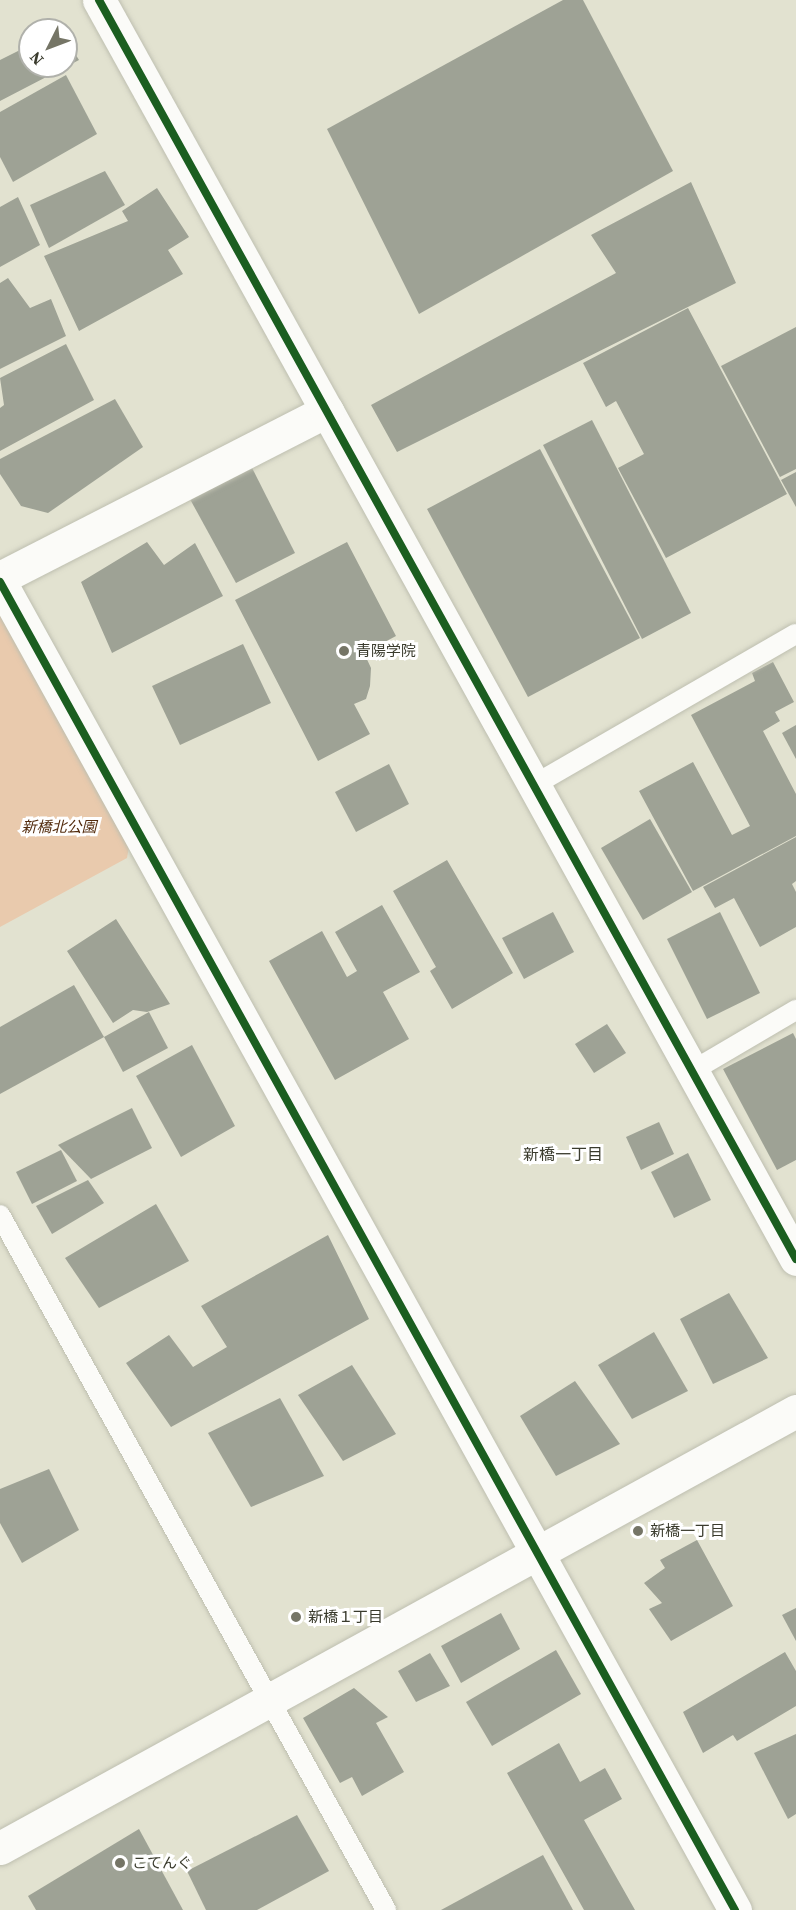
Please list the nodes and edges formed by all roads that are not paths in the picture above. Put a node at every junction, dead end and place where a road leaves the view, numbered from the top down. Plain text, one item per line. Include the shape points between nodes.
1 (99, 0) edge
2 (327, 411) junction
3 (0, 580) edge
4 (796, 634) edge
5 (534, 785) junction
6 (796, 1010) edge
7 (692, 1071) junction
8 (0, 1215) edge
9 (796, 1259) edge
10 (796, 1411) edge
11 (537, 1553) junction
12 (269, 1700) junction
13 (0, 1848) edge
14 (386, 1910) edge
15 (735, 1910) edge

1 - 2 street
2 - 3 street
2 - 5 street
3 - 11 street
4 - 5 lane
5 - 7 street
6 - 7 lane
7 - 9 street
8 - 12 lane
10 - 11 street
11 - 12 street
11 - 15 street
12 - 13 street
12 - 14 lane

